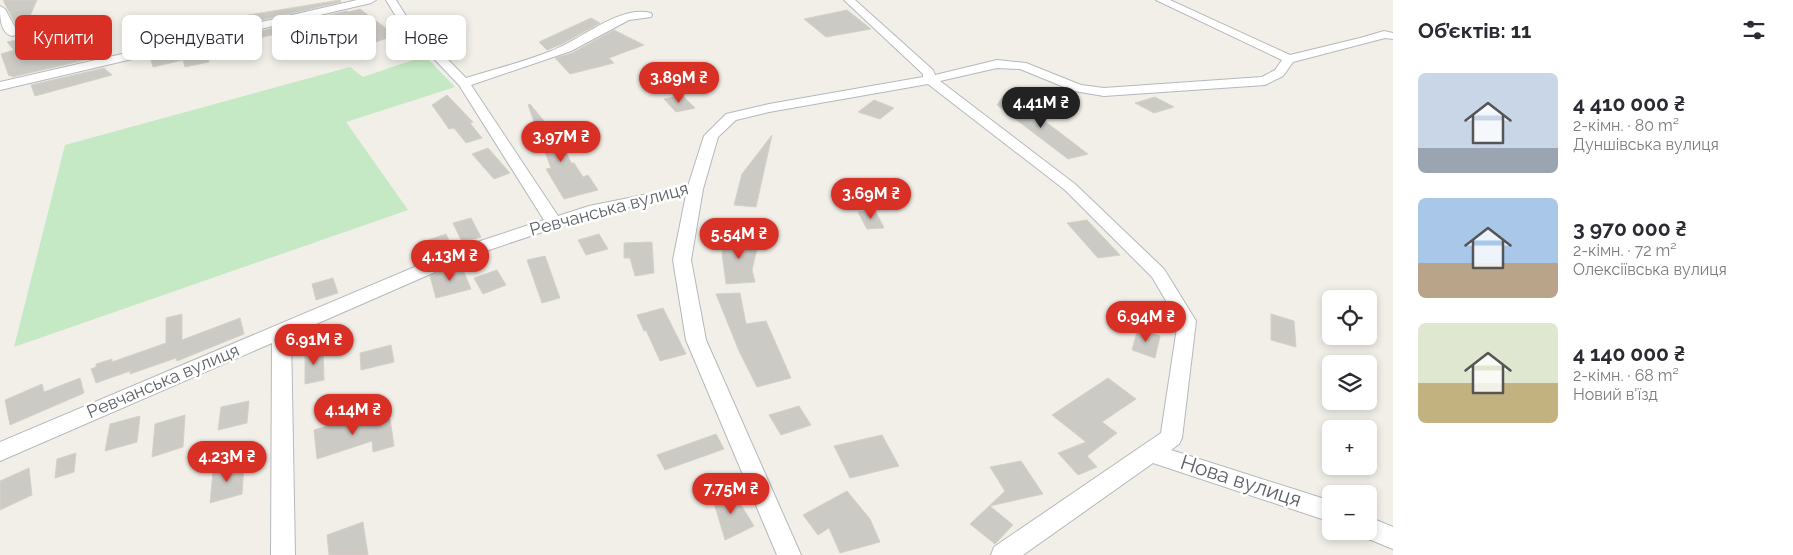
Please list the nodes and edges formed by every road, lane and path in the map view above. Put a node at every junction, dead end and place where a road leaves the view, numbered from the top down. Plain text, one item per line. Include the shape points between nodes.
1 (371, 0) edge
2 (391, 0) edge
3 (849, 0) edge
4 (1161, 0) edge
5 (0, 9) edge
6 (648, 15) dead end
7 (12, 33) dead end
8 (1393, 36) edge
9 (1289, 58) junction
10 (930, 80) junction
11 (464, 83) junction
12 (0, 86) edge
13 (695, 189) junction
14 (554, 222) junction
15 (281, 331) junction
16 (0, 452) edge
17 (1149, 452) junction
18 (1322, 508) edge
19 (1377, 531) edge
20 (1393, 538) edge
21 (283, 555) edge
22 (789, 555) edge
23 (1003, 555) edge

1 - 12 street
2 - 11 street via 404,21
3 - 10 street via 929,73
4 - 9 street
5 - 7 street
6 - 11 street via 620,18 568,49
8 - 9 street via 1384,34
9 - 10 street, Ревчанська вулиця via 1279,72 1265,81 1116,92 1078,88 1009,64
10 - 13 street, Ревчанська вулиця via 731,117 711,136
10 - 17 street via 1070,187 1158,273 1187,321 1170,438
11 - 14 street
13 - 14 street, Ревчанська вулиця via 589,211
13 - 22 street via 682,260 696,340
14 - 15 street, Ревчанська вулиця via 468,251
15 - 16 street, Ревчанська вулиця
15 - 21 street
17 - 18 street, Нова вулиця
17 - 23 street
19 - 20 street

